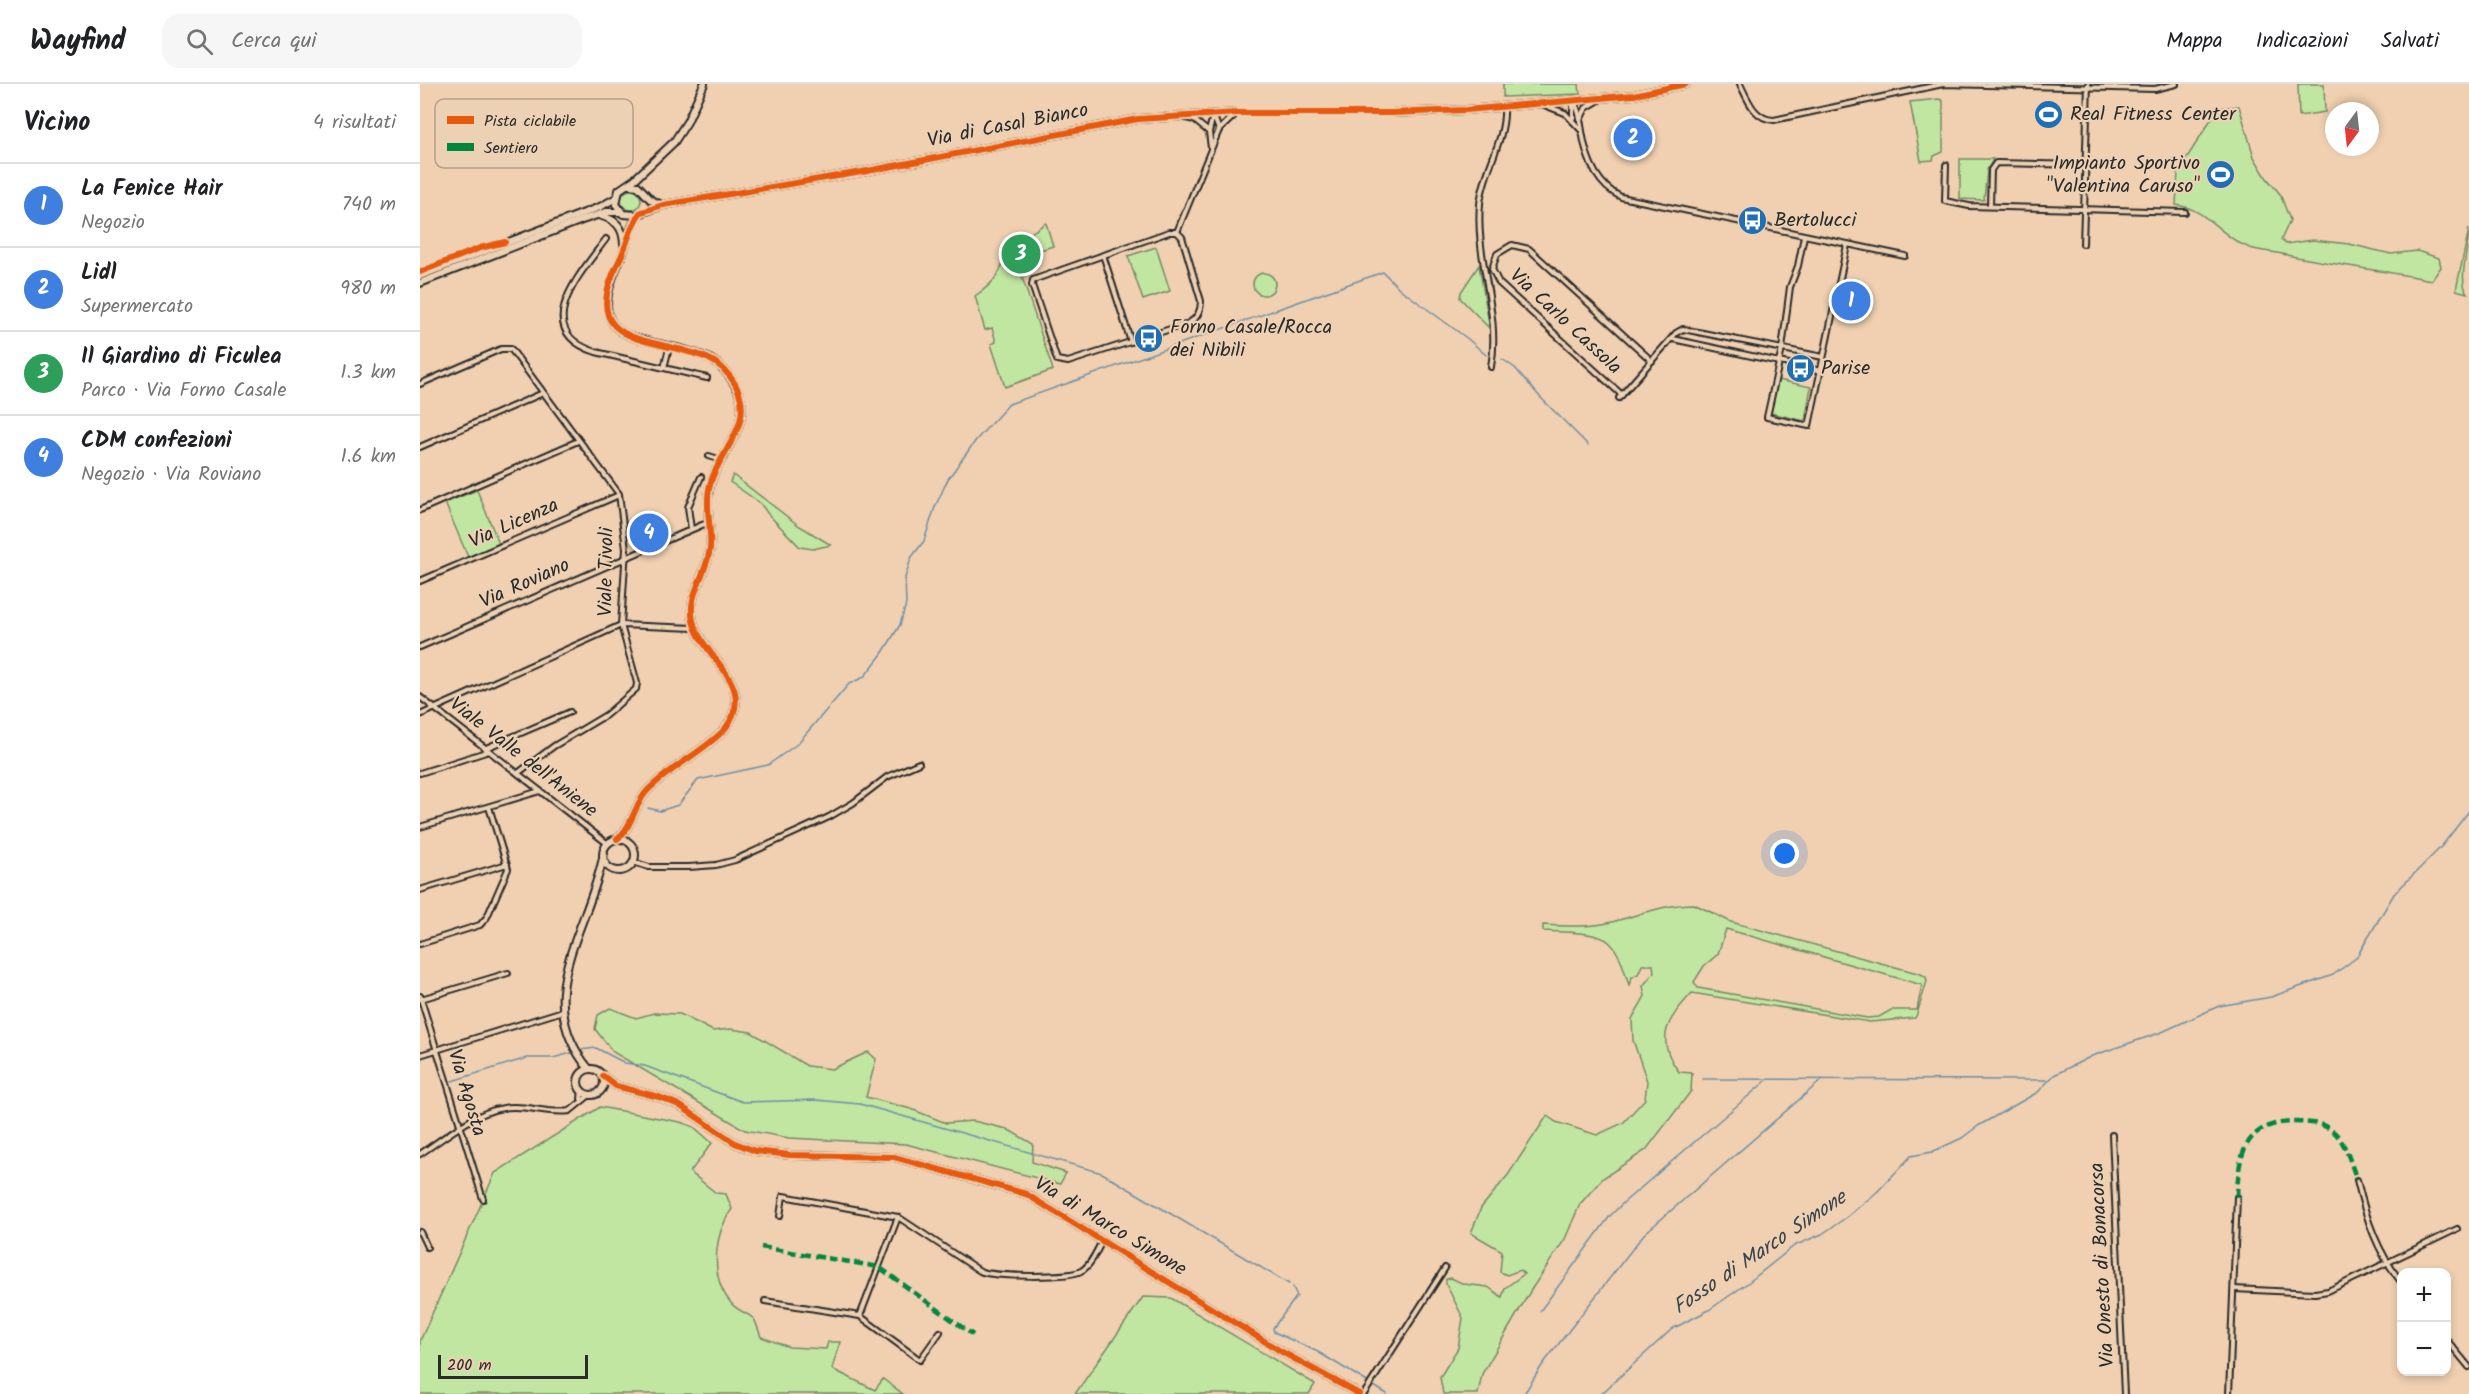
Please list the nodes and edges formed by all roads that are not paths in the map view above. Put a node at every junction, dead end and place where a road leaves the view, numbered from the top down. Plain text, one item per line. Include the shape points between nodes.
1 (704, 84) edge
2 (1686, 84) edge
3 (1740, 84) edge
4 (1943, 84) edge
5 (2176, 84) edge
6 (1676, 85) edge
7 (2054, 85) edge
8 (2088, 86) edge
9 (1606, 98) junction
10 (1573, 100) junction
11 (1528, 104) junction
12 (1504, 106) junction
13 (1238, 113) junction
14 (1213, 114) junction
15 (1177, 116) junction
16 (1573, 119) junction
17 (1581, 119) junction
18 (1219, 130) junction
19 (1209, 132) junction
20 (1582, 132) junction
21 (1210, 155) junction
22 (1946, 165) dead end
23 (2086, 165) junction
24 (645, 169) junction
25 (626, 185) junction
26 (642, 188) junction
27 (646, 195) junction
28 (616, 198) junction
29 (663, 205) junction
30 (1990, 206) junction
31 (2084, 208) junction
32 (2185, 212) dead end
33 (624, 213) junction
34 (641, 213) junction
35 (598, 215) junction
36 (1177, 232) junction
37 (1804, 236) junction
38 (629, 237) junction
39 (606, 239) dead end
40 (2083, 244) dead end
41 (1847, 245) junction
42 (623, 254) junction
43 (1103, 255) junction
44 (1905, 256) dead end
45 (420, 276) edge
46 (420, 283) edge
47 (1716, 335) junction
48 (1725, 337) junction
49 (1673, 339) junction
50 (1131, 342) junction
51 (669, 348) junction
52 (1782, 348) junction
53 (1714, 349) junction
54 (1721, 350) junction
55 (1823, 357) junction
56 (1652, 361) junction
57 (1778, 362) junction
58 (1491, 367) dead end
59 (664, 368) junction
60 (1821, 371) junction
61 (707, 378) dead end
62 (420, 384) edge
63 (543, 393) junction
64 (578, 441) junction
65 (420, 447) edge
66 (709, 456) dead end
67 (721, 460) junction
68 (701, 477) dead end
69 (620, 495) junction
70 (420, 510) edge
71 (709, 522) junction
72 (691, 529) junction
73 (626, 557) junction
74 (420, 581) edge
75 (621, 625) junction
76 (694, 628) junction
77 (420, 646) edge
78 (420, 696) edge
79 (434, 708) junction
80 (570, 712) dead end
81 (420, 715) edge
82 (488, 749) junction
83 (919, 763) dead end
84 (420, 773) edge
85 (518, 773) junction
86 (541, 791) junction
87 (489, 807) junction
88 (628, 825) junction
89 (420, 828) edge
90 (617, 839) junction
91 (608, 844) junction
92 (631, 844) junction
93 (604, 853) junction
94 (633, 862) junction
95 (507, 864) junction
96 (614, 869) junction
97 (596, 884) junction
98 (420, 890) edge
99 (420, 944) edge
100 (508, 973) dead end
101 (420, 998) edge
102 (563, 1011) junction
103 (437, 1050) junction
104 (420, 1055) edge
105 (578, 1056) junction
106 (589, 1069) junction
107 (580, 1076) junction
108 (603, 1076) junction
109 (621, 1087) junction
110 (582, 1090) junction
111 (599, 1091) junction
112 (591, 1094) junction
113 (580, 1102) junction
114 (461, 1127) junction
115 (2112, 1135) dead end
116 (420, 1154) edge
117 (2357, 1180) dead end
118 (2237, 1197) dead end
119 (483, 1199) dead end
120 (780, 1216) dead end
121 (898, 1217) junction
122 (2457, 1229) dead end
123 (420, 1232) edge
124 (1103, 1240) junction
125 (427, 1247) dead end
126 (2386, 1263) junction
127 (1445, 1268) dead end
128 (2397, 1276) edge
129 (2234, 1288) junction
130 (765, 1301) dead end
131 (860, 1316) junction
132 (940, 1332) dead end
133 (2451, 1345) edge
134 (2469, 1367) edge
135 (1359, 1394) edge
136 (1364, 1394) edge
137 (2124, 1394) edge
138 (2229, 1394) edge

1 - 24 street via 681,133
2 - 6 street, Via di Casal Bianco
3 - 4 street via 1757,114 1772,120
4 - 7 street
5 - 8 street via 2155,89
6 - 9 street, Via di Casal Bianco
7 - 8 street
8 - 23 street
9 - 10 street, Via di Casal Bianco
9 - 17 street via 1586,108
10 - 11 street, Via di Casal Bianco
10 - 16 street
10 - 17 street
11 - 12 street, Via di Casal Bianco
11 - 16 street via 1558,109
12 - 13 street, Via di Casal Bianco via 1428,112
12 - 58 street via 1503,123 1480,204 1481,249 1495,336
13 - 14 street, Via di Casal Bianco
13 - 18 street
14 - 15 street, Via di Casal Bianco
14 - 18 street
14 - 19 street
15 - 19 street via 1194,120
15 - 29 street, Via di Casal Bianco via 1077,130 862,172
16 - 20 street
17 - 20 street
18 - 21 street
19 - 21 street
20 - 37 street via 1597,178 1621,197
21 - 36 street
22 - 30 street via 1945,201
23 - 30 street via 1996,163 1991,172
23 - 31 street
24 - 25 street
24 - 26 street via 640,181
25 - 26 street
25 - 28 street
26 - 27 street
27 - 29 street
27 - 34 street via 647,204
28 - 33 street
28 - 45 street
29 - 34 street, Via di Casal Bianco
30 - 31 street
31 - 32 street
31 - 40 street
33 - 34 street
33 - 35 street via 609,211
33 - 38 street
34 - 38 street
35 - 42 street via 621,226
35 - 46 street
36 - 43 street
36 - 50 street via 1182,237 1201,301 1200,310 1189,323
37 - 41 street
37 - 52 street via 1790,286
38 - 42 street
39 - 59 street via 565,300 562,316 566,330 574,342 590,350
41 - 44 street
41 - 55 street
42 - 51 street via 606,297 610,319 632,338
43 - 50 street
43 - 50 street via 1032,281 1052,348 1057,360 1065,362
47 - 48 street
47 - 49 street via 1684,329
47 - 53 street
48 - 52 street
48 - 54 street
49 - 53 street
49 - 56 street
51 - 59 street
51 - 67 street via 709,359 736,386 741,404 740,423
52 - 55 street
52 - 57 street
53 - 54 street
54 - 57 street
55 - 60 street
56 - 56 street, Via Carlo Cassola via 1620,397 1499,283 1492,270 1497,254 1512,245 1529,249
57 - 60 street
57 - 60 street via 1767,417 1809,426
59 - 61 street
62 - 63 street via 506,348 513,351
63 - 64 street
63 - 65 street
64 - 69 street
64 - 70 street
66 - 67 street
67 - 71 street via 709,488
68 - 72 street via 688,507
69 - 73 street, Viale Tivoli
69 - 74 street, Via Licenza
71 - 72 street, Via Roviano
71 - 76 street via 709,557 692,602
72 - 73 street, Via Roviano
73 - 75 street, Viale Tivoli
73 - 77 street, Via Roviano
75 - 76 street
75 - 79 street
75 - 85 street, Viale Tivoli via 636,690 606,715
76 - 88 street via 731,680 736,694 734,716 718,736 650,789
78 - 79 street, Viale Valle dell'Aniene
79 - 81 street
79 - 82 street, Viale Valle dell'Aniene
80 - 82 street
82 - 84 street
82 - 85 street, Viale Valle dell'Aniene
83 - 94 street via 884,778 832,815 731,862 672,867
85 - 86 street, Viale Valle dell'Aniene
86 - 87 street
86 - 91 street, Viale Valle dell'Aniene
87 - 89 street
87 - 95 street
88 - 90 street
88 - 92 street
90 - 91 street
90 - 92 street
91 - 93 street
92 - 94 street via 635,851
93 - 96 street via 606,863
93 - 97 street
94 - 96 street via 627,868
95 - 98 street
95 - 99 street via 507,874 482,924
96 - 97 street
97 - 102 street via 567,961 562,982
100 - 101 street
101 - 103 street, Via Agosta
102 - 103 street
102 - 105 street
103 - 104 street
103 - 114 street, Via Agosta
105 - 106 street
105 - 107 street
106 - 107 street
106 - 108 street
107 - 110 street
108 - 109 street, Via di Marco Simone
108 - 111 street via 604,1084
109 - 111 street, Via di Marco Simone
109 - 124 street, Via di Marco Simone via 679,1105 735,1143 755,1151 894,1156 1005,1186 1035,1198
110 - 112 street
110 - 113 street
111 - 112 street
112 - 113 street
113 - 114 street via 566,1112 500,1108
114 - 116 street
114 - 119 street, Via Agosta
115 - 137 street, Via Onesto di Bonacorsa
117 - 126 street via 2367,1220
118 - 129 street
120 - 121 street via 783,1196
121 - 124 street via 992,1275 1078,1273
121 - 131 street
122 - 126 street
123 - 125 street
124 - 135 street, Via di Marco Simone via 1282,1352
126 - 128 street
126 - 129 street via 2321,1292
127 - 136 street
129 - 138 street
130 - 131 street
131 - 132 street via 920,1359
133 - 134 street

